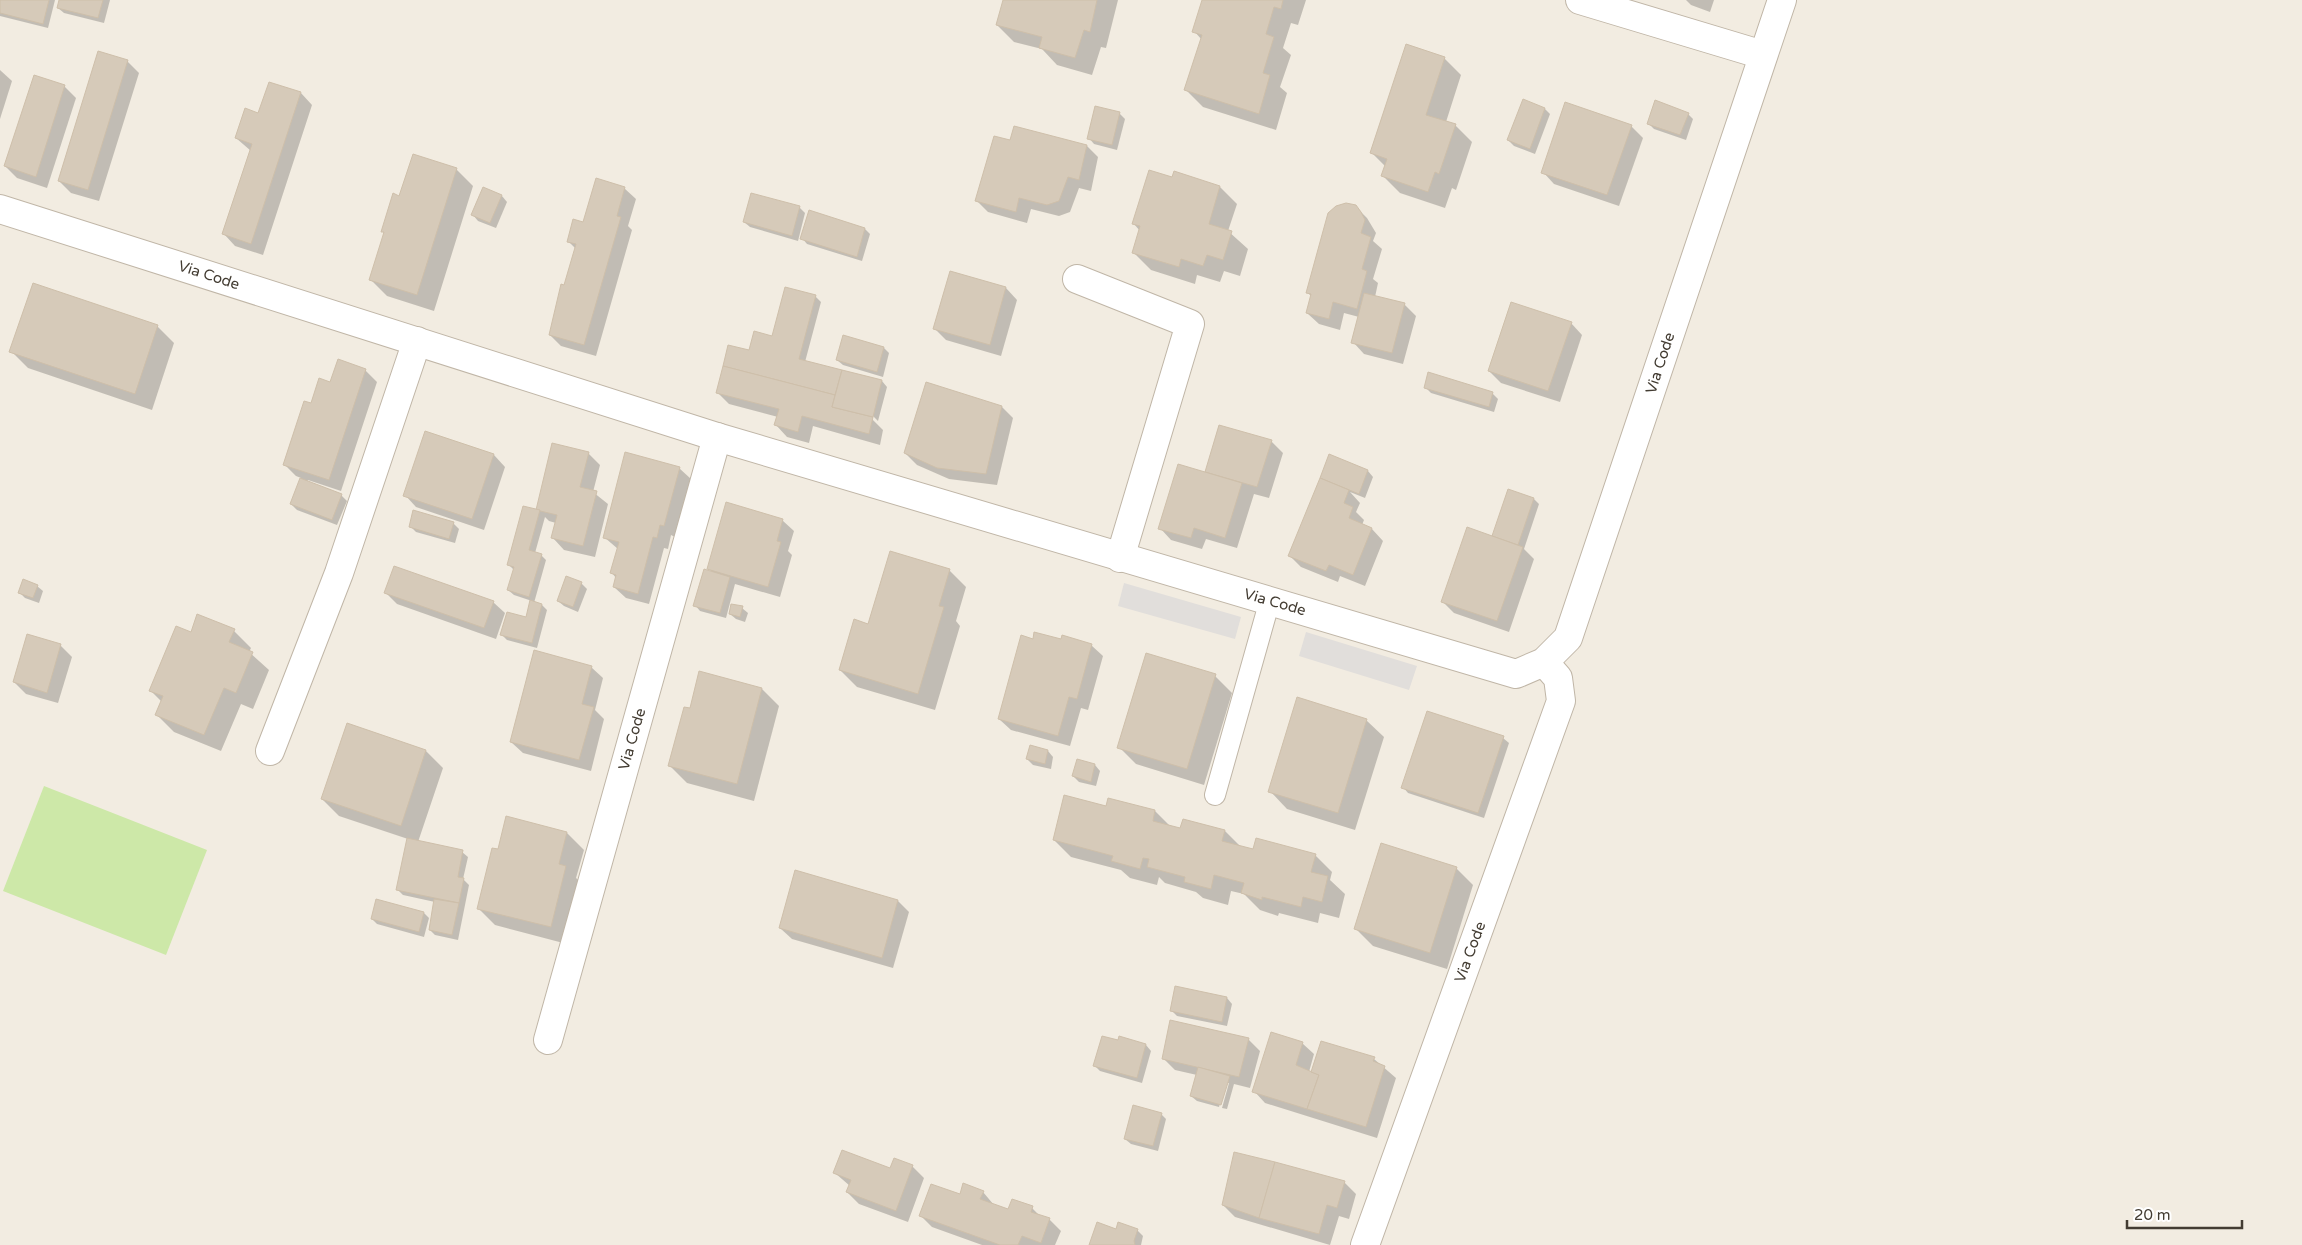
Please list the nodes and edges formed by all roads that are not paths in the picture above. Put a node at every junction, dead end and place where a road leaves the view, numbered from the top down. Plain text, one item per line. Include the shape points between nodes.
1 (1580, 0) edge
2 (1782, 0) edge
3 (1763, 55) junction
4 (0, 209) edge
5 (1077, 279) dead end
6 (417, 342) junction
7 (717, 437) junction
8 (1120, 558) junction
9 (1270, 600) junction
10 (1544, 662) junction
11 (270, 751) dead end
12 (1215, 795) dead end
13 (548, 1040) dead end
14 (1365, 1245) edge

1 - 3 street
2 - 3 street, Via Code
3 - 10 street, Via Code via 1568,638
4 - 6 street, Via Code
5 - 8 street via 1190,324
6 - 7 street, Via Code
6 - 11 street via 339,573
7 - 8 street, Via Code
7 - 13 street, Via Code
8 - 9 street, Via Code
9 - 10 street, Via Code via 1516,674
9 - 12 lane
10 - 14 street, Via Code via 1558,678 1561,701

